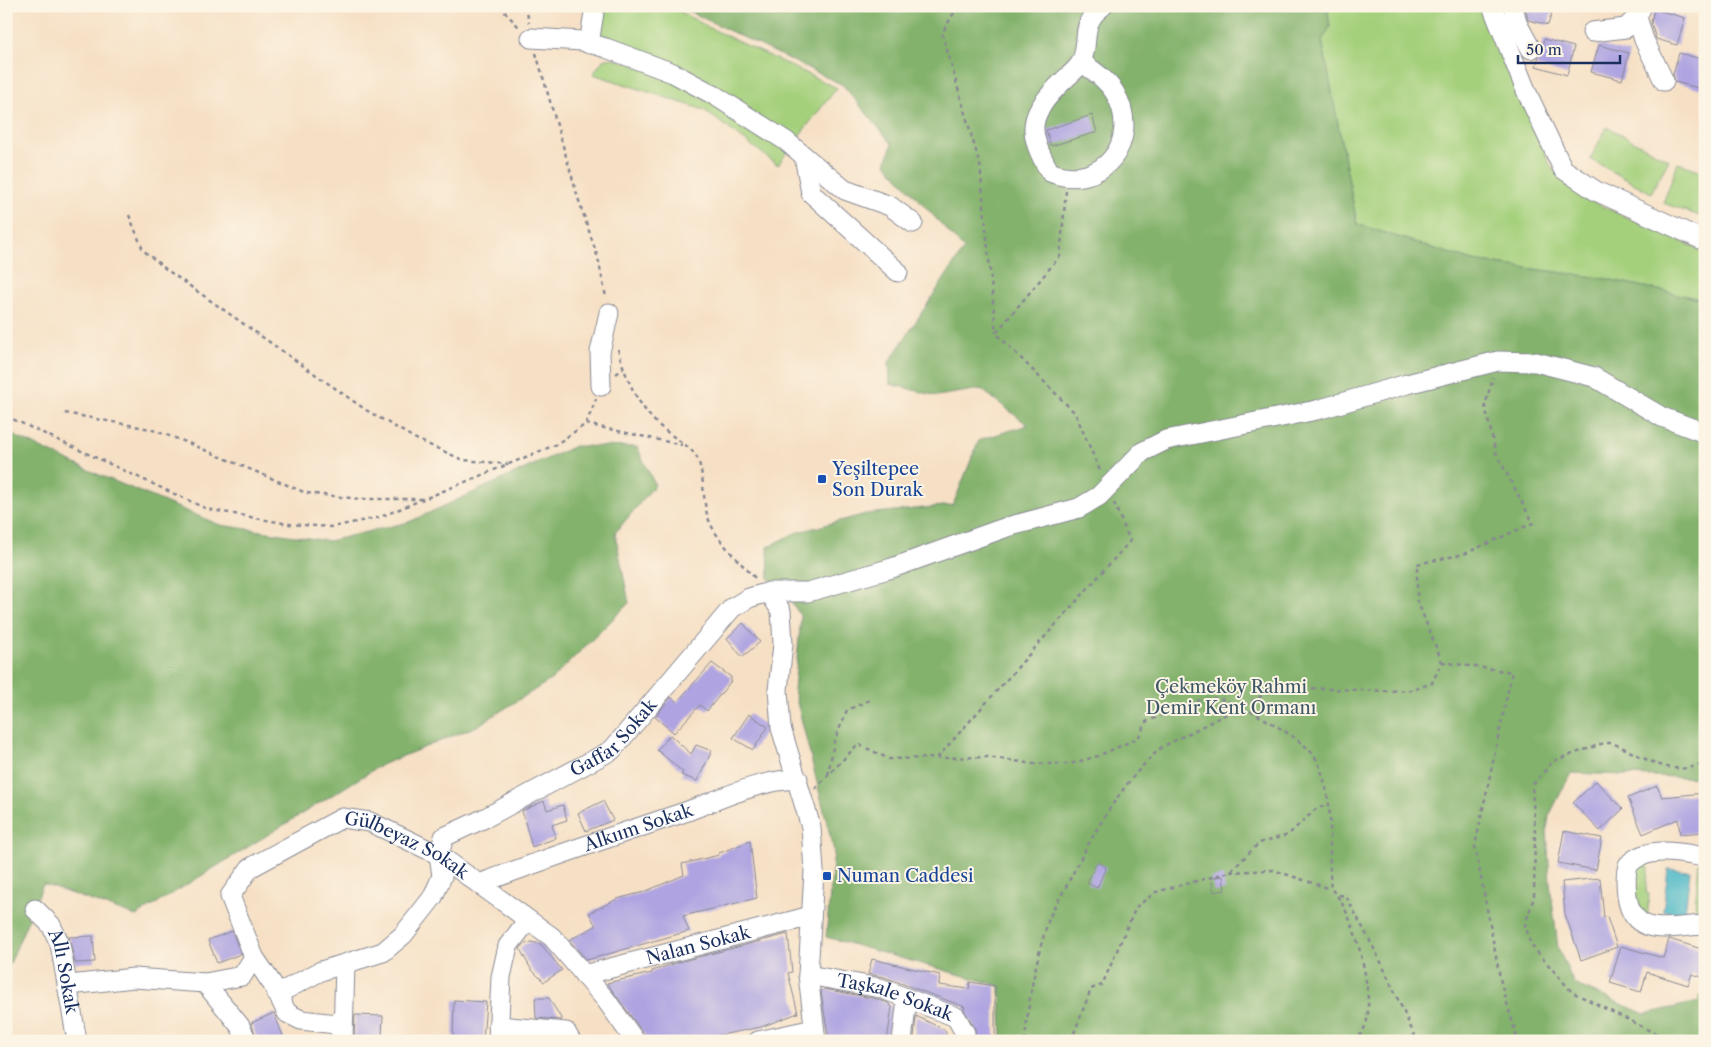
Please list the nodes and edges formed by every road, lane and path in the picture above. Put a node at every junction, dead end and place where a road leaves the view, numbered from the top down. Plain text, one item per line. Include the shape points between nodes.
1 (499, 6) edge
2 (595, 6) edge
3 (958, 6) edge
4 (1103, 6) edge
5 (1492, 6) edge
6 (1513, 6) edge
7 (1640, 12) edge
8 (1592, 32) dead end
9 (531, 38) joint
10 (589, 44) junction
11 (1531, 49) dead end
12 (1081, 62) junction
13 (1664, 81) dead end
14 (804, 156) junction
15 (1068, 178) junction
16 (129, 215) dead end
17 (914, 223) dead end
18 (1705, 241) edge
19 (898, 272) dead end
20 (609, 313) dead end
21 (996, 333) junction
22 (1498, 361) junction
23 (622, 369) dead end
24 (600, 386) junction
25 (66, 413) dead end
26 (6, 416) edge
27 (586, 424) junction
28 (1705, 433) edge
29 (684, 446) dead end
30 (509, 464) junction
31 (1108, 488) junction
32 (427, 499) junction
33 (769, 592) junction
34 (1442, 662) junction
35 (872, 699) dead end
36 (1242, 706) junction
37 (937, 758) junction
38 (1705, 762) edge
39 (828, 775) junction
40 (798, 779) junction
41 (804, 801) junction
42 (1330, 805) junction
43 (439, 855) junction
44 (1705, 857) edge
45 (1230, 872) junction
46 (479, 884) junction
47 (1331, 889) junction
48 (1338, 896) junction
49 (35, 909) dead end
50 (811, 916) junction
51 (528, 920) junction
52 (1705, 925) edge
53 (254, 957) junction
54 (344, 964) junction
55 (584, 975) junction
56 (808, 975) junction
57 (205, 983) junction
58 (69, 985) junction
59 (277, 994) junction
60 (907, 998) junction
61 (498, 1033) edge
62 (815, 1035) edge
63 (342, 1038) edge
64 (77, 1041) edge
65 (247, 1041) edge
66 (572, 1041) edge
67 (635, 1041) edge
68 (758, 1041) edge
69 (902, 1041) edge
70 (964, 1041) edge
71 (1025, 1041) edge
72 (1071, 1041) edge
73 (1270, 1041) edge
74 (1285, 1041) edge
75 (1357, 1041) edge
76 (1416, 1041) edge
77 (1518, 1041) edge
78 (1671, 1041) edge

1 - 9 path
2 - 10 street
3 - 21 path via 942,32 980,165
4 - 12 street via 1087,26
5 - 18 street via 1527,93 1563,169 1596,192
6 - 11 street via 1517,23
7 - 8 street via 1626,28
7 - 13 street via 1644,40
9 - 10 street
10 - 14 street via 674,73 786,141
12 - 15 street via 1043,100 1036,112 1034,126 1035,142 1050,172
12 - 15 street via 1116,94 1122,108 1125,135 1108,164 1097,171
14 - 17 street via 845,190 890,206
14 - 19 street via 811,193
15 - 21 path via 1060,256
16 - 30 path via 143,250 167,270 366,410 416,439 463,460
20 - 24 street via 600,352
21 - 31 path via 1076,413
22 - 28 street, Gaffar Sokak via 1536,362 1594,377 1662,417
22 - 31 street, Gaffar Sokak via 1317,410 1166,440 1142,452
22 - 34 path via 1485,406 1496,452 1533,523 1464,554 1417,564 1417,600
23 - 24 path
24 - 27 path
25 - 32 path via 150,430 186,442 306,493 359,499
26 - 32 path via 207,509 288,524 332,526 380,517
27 - 29 path
27 - 30 path via 554,445
30 - 32 path
31 - 33 street, Gaffar Sokak via 1079,508 1007,527 892,568 808,592
31 - 37 path via 1130,541
33 - 40 street via 782,611 783,644 778,690 781,728
33 - 43 street, Gaffar Sokak via 732,608 612,750 444,837
34 - 36 path via 1432,683 1413,690 1279,687
34 - 77 path via 1512,672 1475,846 1502,983
35 - 39 path via 847,710 834,742
36 - 37 path via 1212,698 1190,704 1146,722 1138,738 1098,756 1070,764 1034,764 988,757
36 - 42 path via 1289,734 1314,754
36 - 71 path via 1162,747 1124,787 1092,838 1047,923 1028,1005
37 - 39 path via 889,760 858,744
38 - 78 path via 1684,770 1667,768 1612,743 1604,743 1553,761 1532,786 1534,897 1525,925 1531,945 1572,992
39 - 41 path
40 - 41 street
40 - 46 street, Alkıım Sokak via 781,779 707,803
41 - 50 street via 811,827 814,871
42 - 45 path via 1317,808 1288,835 1259,843
42 - 47 path via 1328,864
43 - 46 street, Gülbeyaz Sokak
43 - 53 street, Gülbeyaz Sokak via 370,822 342,818 250,868 230,896
43 - 54 street via 442,876 434,897 403,935 383,952
44 - 52 street via 1642,854 1628,865 1626,882 1631,914 1646,927
45 - 47 path via 1273,870
45 - 72 path via 1156,892 1136,906 1102,985 1091,989
46 - 51 street, Gülbeyaz Sokak
47 - 48 path
48 - 75 path via 1359,949 1368,988 1368,1022
48 - 76 path via 1346,896 1380,960
49 - 58 street, Allı Sokak via 51,924 60,944
50 - 55 street, Nalan Sokak
50 - 56 street
51 - 55 street, Gülbeyaz Sokak via 552,937
51 - 61 street via 508,946 501,977
53 - 57 street via 242,976
53 - 59 street
54 - 59 street via 321,971
54 - 63 street
55 - 67 street, Gülbeyaz Sokak
56 - 60 street, Taşkale Sokak via 880,988
56 - 62 street
57 - 58 street via 134,978
57 - 65 street via 240,1026
58 - 64 street, Allı Sokak
59 - 63 street via 287,1013 301,1020 336,1024
60 - 69 street
60 - 70 street, Taşkale Sokak via 956,1017 965,1033
61 - 66 street via 566,1032
62 - 68 street
73 - 74 path via 1278,1038

